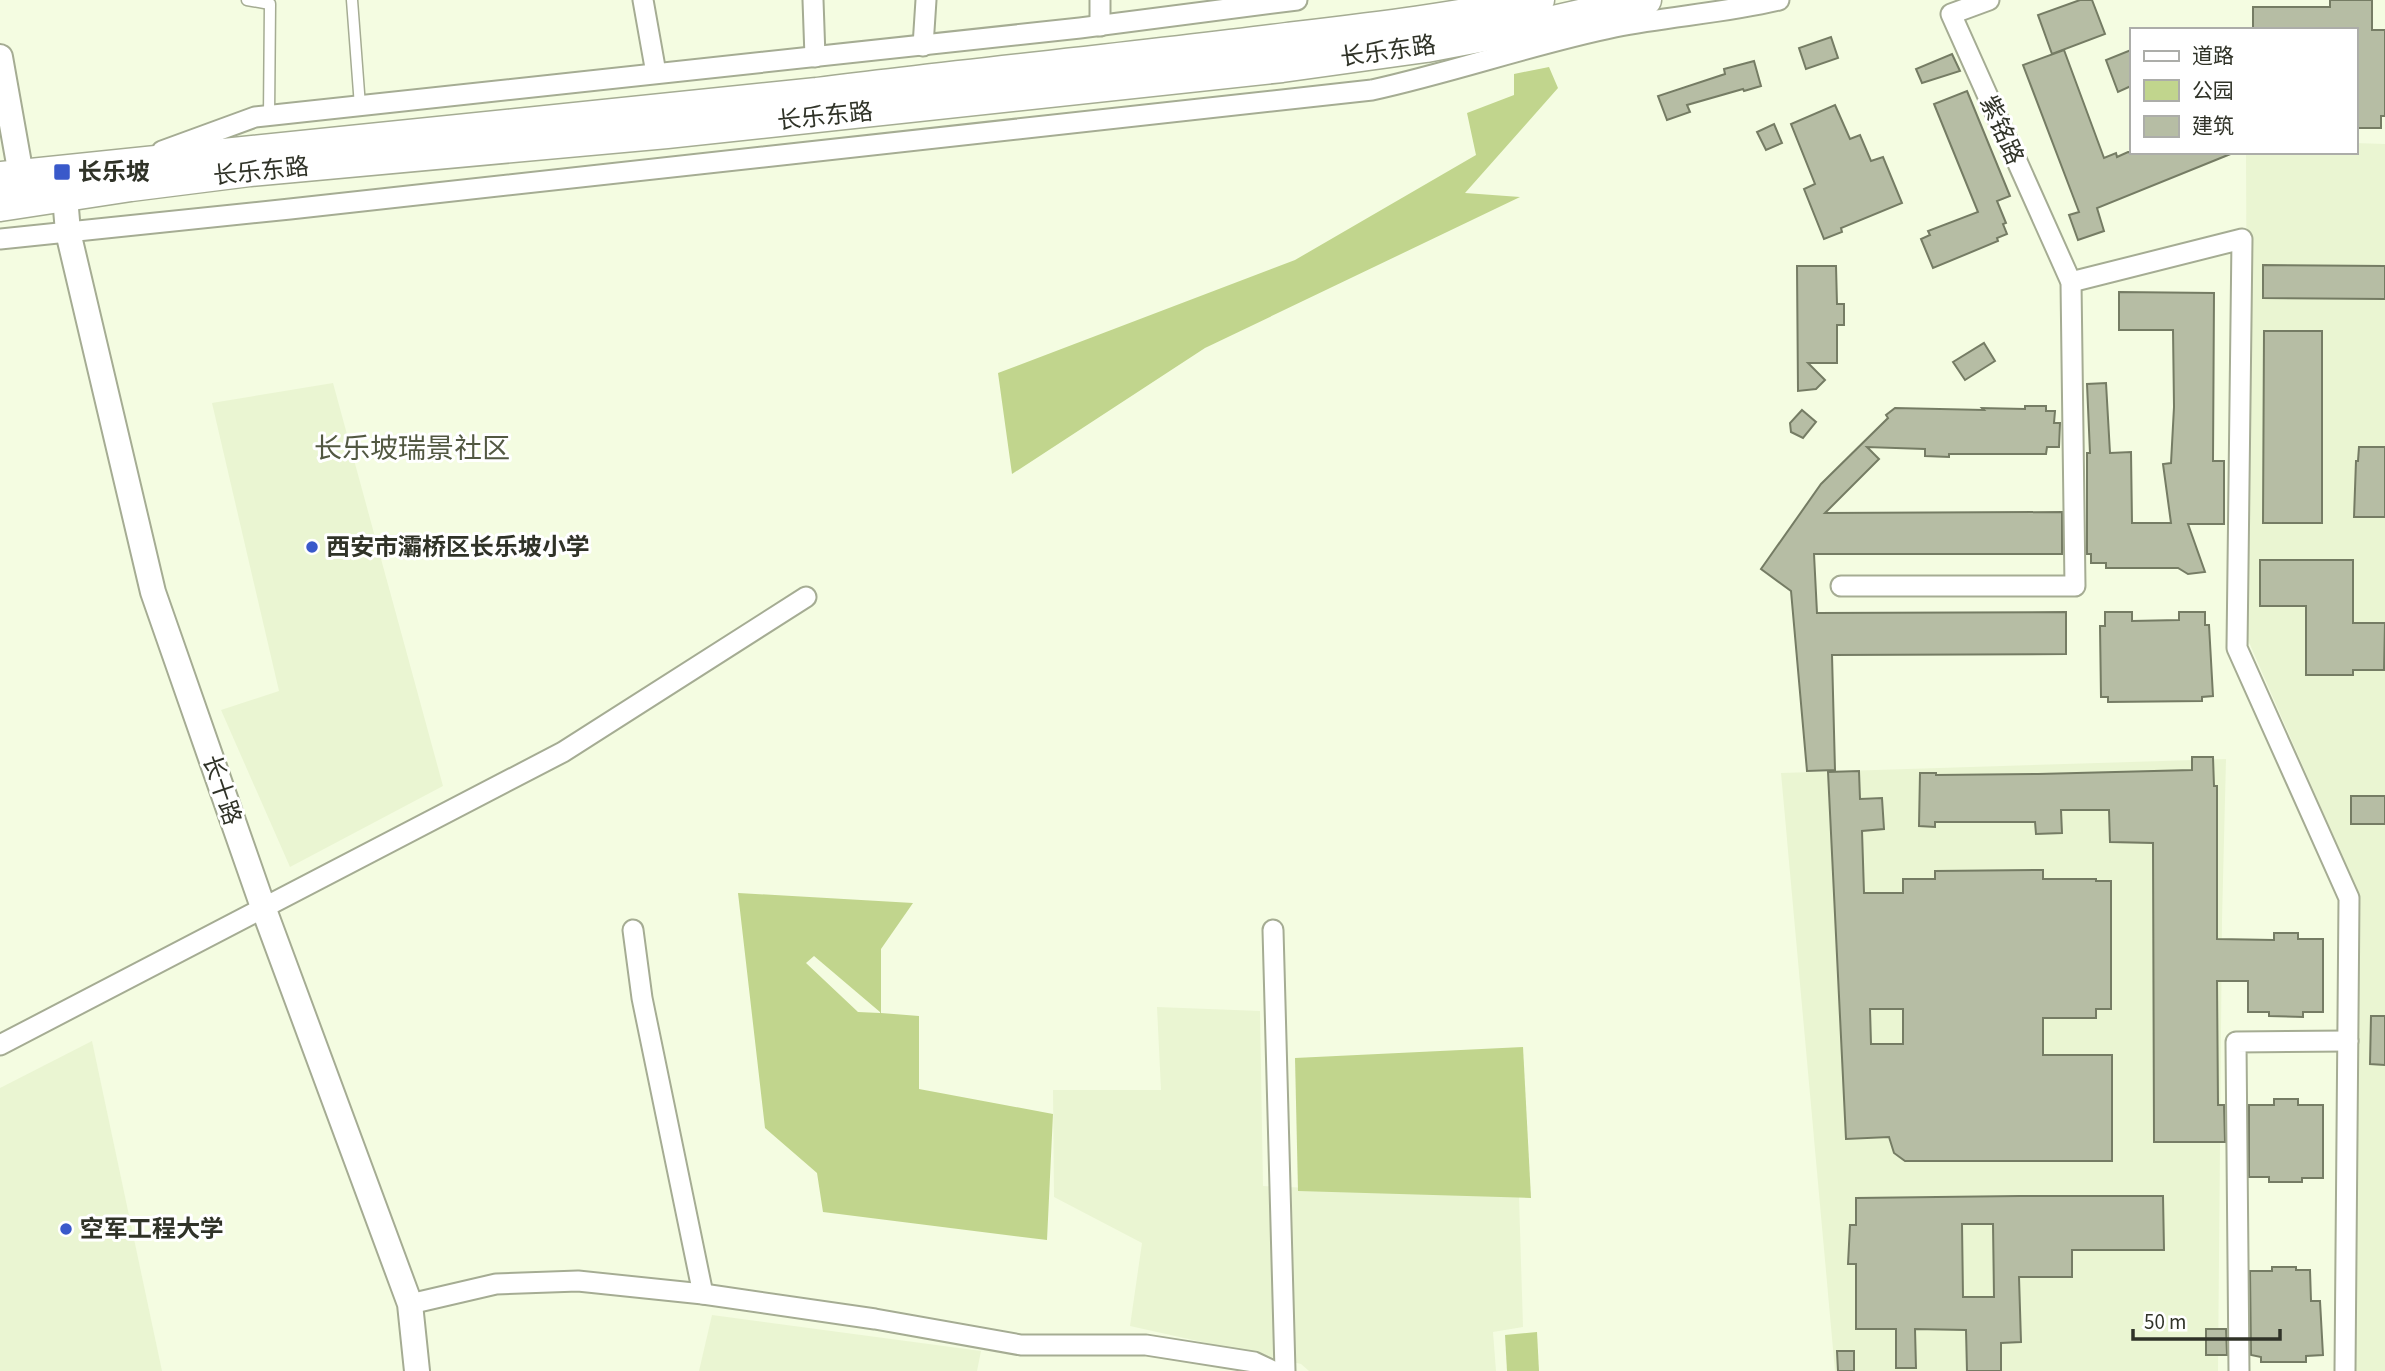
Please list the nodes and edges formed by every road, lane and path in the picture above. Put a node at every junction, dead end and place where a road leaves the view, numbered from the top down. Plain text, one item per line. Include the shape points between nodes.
1 (247, 0) edge
2 (352, 0) edge
3 (643, 0) edge
4 (813, 0) edge
5 (926, 0) edge
6 (1100, 0) edge
7 (1297, 0) edge
8 (1539, 0) edge
9 (1646, 0) edge
10 (1779, 0) edge
11 (1989, 0) edge
12 (1100, 26) junction
13 (923, 46) junction
14 (0, 57) edge
15 (816, 57) junction
16 (656, 73) junction
17 (360, 106) junction
18 (269, 116) junction
19 (131, 162) junction
20 (10, 176) edge
21 (65, 197) junction
22 (0, 206) edge
23 (68, 232) junction
24 (0, 239) edge
25 (2071, 282) junction
26 (1842, 586) dead end
27 (806, 597) dead end
28 (263, 907) junction
29 (633, 930) dead end
30 (1273, 930) dead end
31 (2347, 1041) junction
32 (0, 1045) edge
33 (703, 1294) junction
34 (410, 1304) junction
35 (417, 1371) edge
36 (1273, 1371) edge
37 (1285, 1371) edge
38 (2239, 1371) edge
39 (2344, 1371) edge

1 - 18 lane via 270,4
2 - 17 lane
3 - 16 street
4 - 15 street
5 - 13 street
6 - 12 street
7 - 12 street
8 - 19 main road, 长乐东路 via 1416,21 1098,62
9 - 21 main road, 长乐东路 via 1426,47 1282,66 667,133 250,171
10 - 23 street via 1591,33 1372,90
11 - 25 street, 紫铭路 via 1951,15
12 - 13 street
13 - 15 street
14 - 20 street
15 - 16 street
16 - 17 street
17 - 18 street
18 - 19 street
19 - 20 main road, 长乐东路
21 - 22 main road, 长乐东路
21 - 23 street, 长十路
23 - 24 street
23 - 28 street, 长十路 via 153,592
25 - 26 street via 2076,586
25 - 31 street via 2242,239 2237,648 2349,898
27 - 28 street via 563,752
28 - 32 street
28 - 34 street, 长十路
29 - 33 street via 642,998
30 - 37 street
31 - 38 street via 2236,1042
31 - 39 street
33 - 34 street via 578,1281 496,1284
33 - 36 street via 875,1318 1021,1345 1146,1345 1254,1362
34 - 35 street, 长十路

